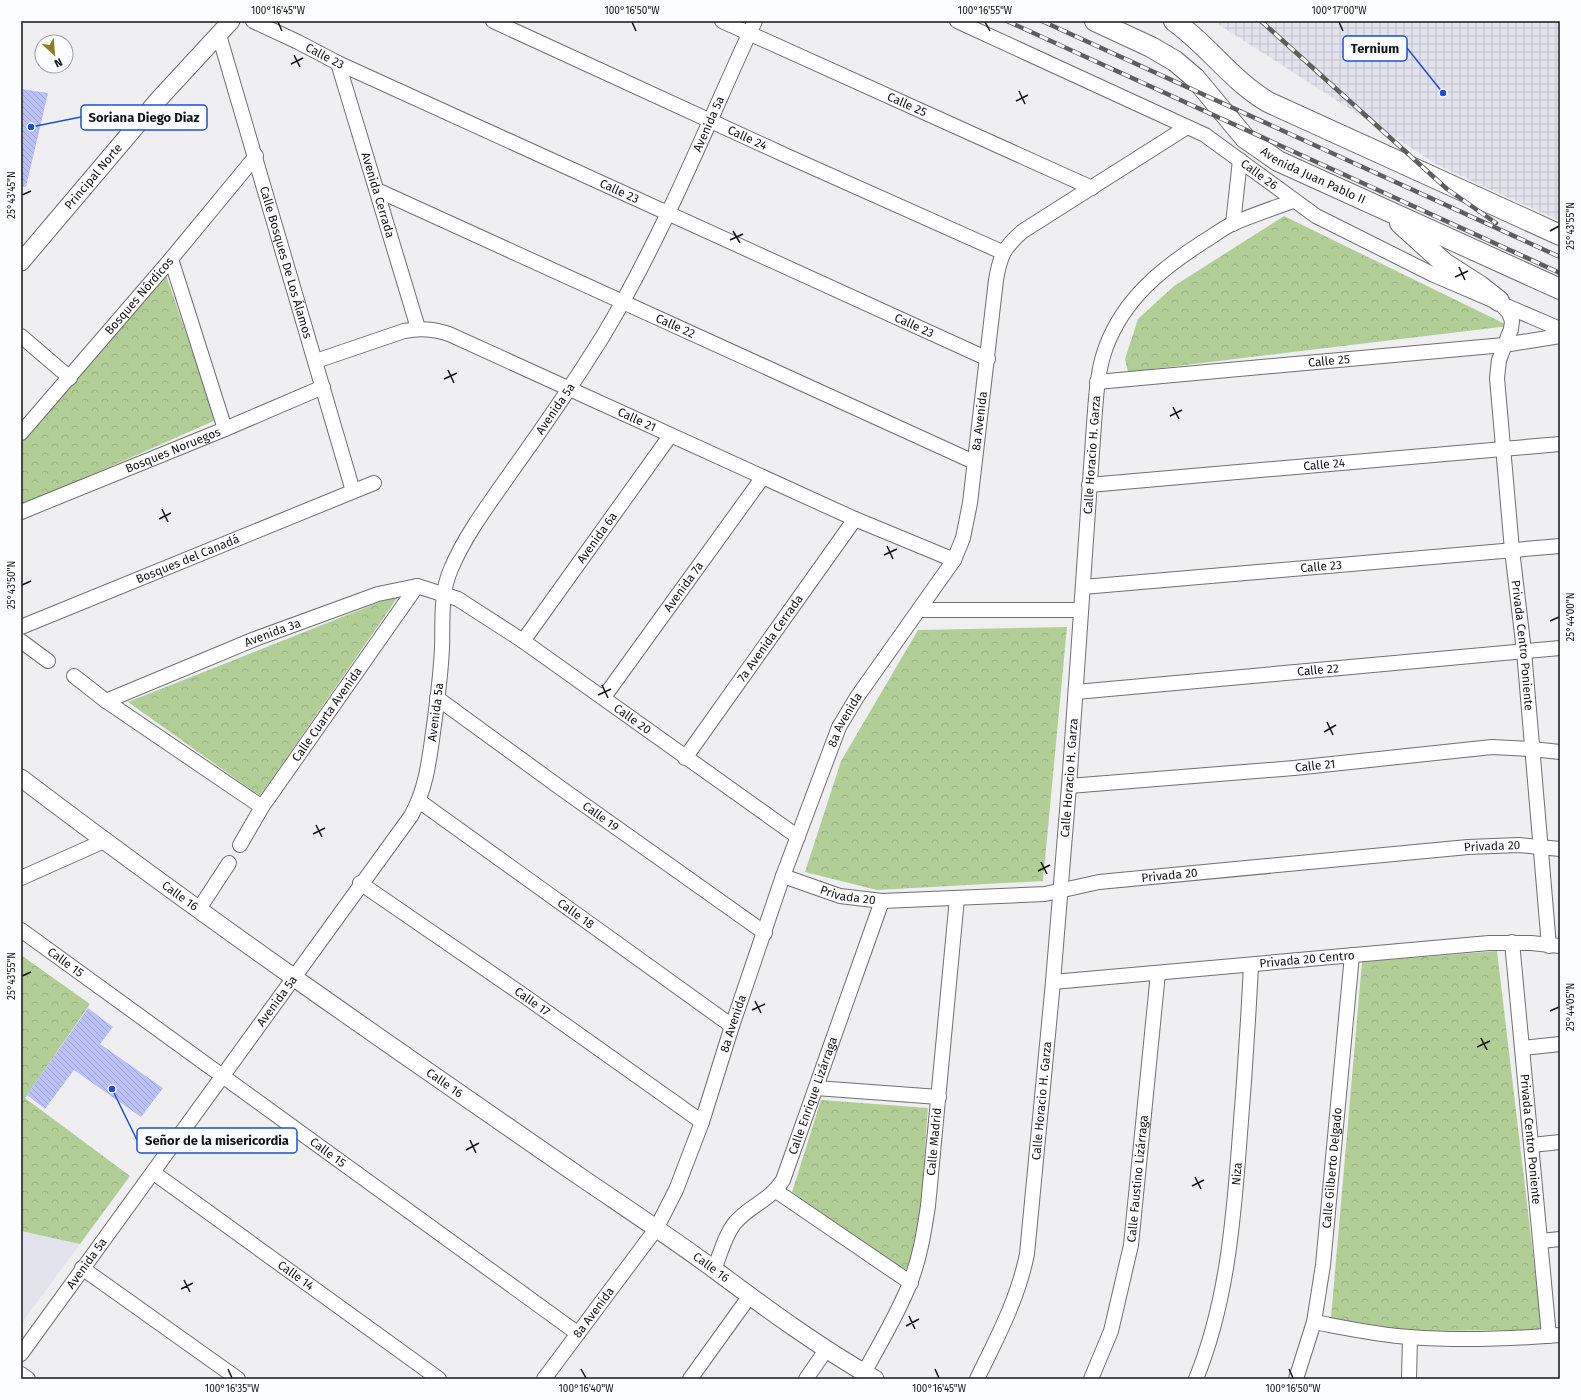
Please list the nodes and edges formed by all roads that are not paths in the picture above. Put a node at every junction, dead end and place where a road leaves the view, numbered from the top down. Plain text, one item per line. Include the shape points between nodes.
1 (231, 21) edge
2 (253, 21) edge
3 (493, 21) edge
4 (722, 21) edge
5 (957, 21) edge
6 (1094, 21) edge
7 (1174, 21) edge
8 (752, 27) edge
9 (219, 34) junction
10 (338, 63) junction
11 (709, 121) junction
12 (1187, 127) junction
13 (256, 156) junction
14 (1240, 160) junction
15 (1092, 188) junction
16 (377, 190) junction
17 (1293, 201) junction
18 (668, 213) junction
19 (1390, 213) junction
20 (1233, 224) junction
21 (1560, 235) edge
22 (1002, 252) junction
23 (171, 259) junction
24 (21, 262) edge
25 (1560, 289) edge
26 (623, 302) junction
27 (1499, 302) junction
28 (418, 328) junction
29 (1560, 329) edge
30 (21, 336) edge
31 (1560, 336) edge
32 (1504, 345) junction
33 (988, 359) junction
34 (316, 361) junction
35 (70, 378) junction
36 (1098, 382) junction
37 (323, 387) junction
38 (571, 388) junction
39 (225, 429) junction
40 (21, 433) edge
41 (670, 436) junction
42 (1560, 444) edge
43 (1503, 450) junction
44 (974, 462) junction
45 (763, 477) junction
46 (374, 483) dead end
47 (1089, 485) junction
48 (353, 491) junction
49 (21, 512) edge
50 (855, 519) junction
51 (1560, 546) edge
52 (1512, 550) junction
53 (954, 560) junction
54 (417, 586) junction
55 (1083, 587) junction
56 (444, 594) junction
57 (919, 610) junction
58 (1081, 610) junction
59 (21, 627) edge
60 (523, 640) junction
61 (21, 641) edge
62 (1560, 648) edge
63 (1524, 651) junction
64 (48, 661) dead end
65 (74, 676) dead end
66 (1076, 692) junction
67 (604, 697) junction
68 (437, 698) junction
69 (106, 701) junction
70 (1532, 748) junction
71 (1560, 752) edge
72 (685, 758) junction
73 (21, 778) edge
74 (1069, 786) junction
75 (419, 801) junction
76 (262, 807) junction
77 (798, 837) junction
78 (104, 841) junction
79 (240, 845) dead end
80 (1541, 846) junction
81 (1560, 849) edge
82 (229, 863) dead end
83 (783, 876) junction
84 (21, 878) edge
85 (360, 883) junction
86 (1060, 892) junction
87 (957, 898) junction
88 (882, 901) junction
89 (199, 909) junction
90 (21, 930) edge
91 (765, 933) junction
92 (1512, 942) junction
93 (1554, 946) edge
94 (1352, 955) junction
95 (1251, 965) junction
96 (1158, 973) junction
97 (294, 976) junction
98 (1053, 982) junction
99 (732, 1026) junction
100 (1560, 1044) edge
101 (1523, 1048) junction
102 (223, 1076) junction
103 (816, 1088) junction
104 (938, 1097) junction
105 (702, 1122) junction
106 (1560, 1142) edge
107 (1532, 1145) junction
108 (154, 1172) junction
109 (776, 1191) junction
110 (656, 1229) junction
111 (1560, 1238) edge
112 (1541, 1241) junction
113 (82, 1268) junction
114 (714, 1270) junction
115 (911, 1283) junction
116 (749, 1297) junction
117 (1314, 1322) junction
118 (578, 1333) junction
119 (1555, 1335) edge
120 (1410, 1337) junction
121 (826, 1350) junction
122 (21, 1354) edge
123 (21, 1374) edge
124 (870, 1376) edge
125 (28, 1379) edge
126 (238, 1379) edge
127 (438, 1379) edge
128 (544, 1379) edge
129 (690, 1379) edge
130 (806, 1379) edge
131 (977, 1379) edge
132 (1091, 1379) edge
133 (1196, 1379) edge
134 (1296, 1379) edge
135 (1409, 1379) edge

1 - 9 street, Principal Norte
2 - 10 street, Calle 23
3 - 11 street, Calle 24
4 - 8 street, Calle 25
5 - 12 street, Calle 26
6 - 19 main road, Avenida Juan Pablo II via 1175,61 1195,78 1231,122 1260,150 1278,161
7 - 21 main road via 1241,83 1268,102
8 - 11 street, Avenida 5a
8 - 15 street, Calle 25
9 - 13 street, Calle Bosques De Los Álamos
9 - 24 street, Principal Norte via 159,99
10 - 16 street, Avenida Cerrada
10 - 18 street, Calle 23
11 - 18 street, Avenida 5a
11 - 22 street, Calle 24
12 - 14 street, Calle 26 via 1205,135
12 - 15 street
13 - 23 street, Bosques Nórdicos
13 - 34 street, Calle Bosques De Los Álamos
14 - 17 street, Calle 26
14 - 20 street
15 - 22 street via 1023,231
16 - 26 street, Calle 22
16 - 28 street, Avenida Cerrada
17 - 20 street, Calle Horacio H. Garza
17 - 27 street, Calle 26 via 1316,216 1434,275
18 - 26 street, Avenida 5a
18 - 33 street, Calle 23
19 - 25 main road, Avenida Juan Pablo II
19 - 27 main road via 1444,264 1480,286
20 - 36 street, Calle Horacio H. Garza via 1188,252 1135,297 1118,319 1109,340
22 - 33 street, 8a Avenida via 996,280
23 - 35 street, Bosques Nórdicos
23 - 39 street
26 - 38 street, Avenida 5a
26 - 44 street, Calle 22
27 - 29 street, Calle 26
27 - 32 street, Privada Centro Poniente via 1512,321
28 - 34 street, Calle 21
28 - 38 street, Calle 21 via 449,334
30 - 35 street
31 - 32 street, Calle 25
32 - 36 street, Calle 25
32 - 43 street, Privada Centro Poniente via 1497,378
33 - 44 street, 8a Avenida
34 - 37 street, Calle Bosques De Los Álamos
35 - 40 street, Bosques Nórdicos
36 - 47 street, Calle Horacio H. Garza
37 - 39 street, Bosques Noruegos
37 - 48 street, Calle Bosques De Los Álamos
38 - 41 street, Calle 21
38 - 56 street, Avenida 5a via 459,551 449,572
39 - 49 street, Bosques Noruegos
41 - 45 street, Calle 21
41 - 60 street, Avenida 6a
42 - 43 street, Calle 24
43 - 47 street, Calle 24
43 - 52 street, Privada Centro Poniente
44 - 53 street, 8a Avenida via 963,538
45 - 50 street, Calle 21
45 - 67 street, Avenida 7a
46 - 48 street, Bosques del Canadá
47 - 55 street, Calle Horacio H. Garza
48 - 59 street, Bosques del Canadá
50 - 53 street, Calle 21
50 - 72 street, 7a Avenida Cerrada
51 - 52 street, Calle 23
52 - 55 street, Calle 23
52 - 63 street, Privada Centro Poniente
53 - 57 street, 8a Avenida
54 - 56 street, Avenida 3a
54 - 69 street, Avenida 3a via 378,594 262,636
54 - 76 street, Calle Cuarta Avenida
55 - 58 street, Calle Horacio H. Garza
56 - 60 street, Calle 20 via 458,599
56 - 68 street, Avenida 5a
57 - 58 street
57 - 77 street, 8a Avenida via 857,697 839,727
58 - 66 street, Calle Horacio H. Garza
60 - 67 street, Calle 20
61 - 64 street
62 - 63 street, Calle 22
63 - 66 street, Calle 22
63 - 70 street, Privada Centro Poniente
65 - 69 street
66 - 74 street, Calle Horacio H. Garza
67 - 72 street, Calle 20
68 - 75 street, Avenida 5a via 425,784
68 - 91 street, Calle 19
69 - 76 street
70 - 71 street, Calle 21
70 - 74 street, Calle 21 via 1492,747 1294,768
70 - 80 street, Privada Centro Poniente
72 - 77 street, Calle 20
73 - 78 street, Calle 16
74 - 86 street, Calle Horacio H. Garza
75 - 85 street, Avenida 5a via 411,816
75 - 99 street, Calle 18
76 - 79 street, Calle Cuarta Avenida
77 - 83 street, 8a Avenida
78 - 84 street
78 - 89 street, Calle 16
80 - 81 street, Privada 20
80 - 86 street, Privada 20 via 1468,846 1099,882
80 - 93 street, Privada Centro Poniente
82 - 89 street
83 - 88 street, Privada 20 via 840,896
83 - 91 street, 8a Avenida
85 - 97 street, Avenida 5a
85 - 105 street, Calle 17
86 - 87 street, Privada 20 via 1027,896
86 - 98 street, Calle Horacio H. Garza
87 - 88 street, Privada 20
87 - 104 street, Calle Madrid
88 - 103 street, Calle Enrique Lizárraga
89 - 97 street, Calle 16
90 - 102 street, Calle 15
91 - 99 street, 8a Avenida
92 - 93 street, Privada 20 Centro
92 - 94 street, Privada 20 Centro
92 - 101 street, Privada Centro Poniente
94 - 95 street, Privada 20 Centro
94 - 117 street, Calle Gilberto Delgado via 1327,1231
95 - 96 street, Privada 20 Centro
95 - 133 street, Niza via 1231,1240 1225,1281
96 - 98 street, Privada 20 Centro
96 - 132 street, Calle Faustino Lizárraga via 1132,1245 1111,1331
97 - 102 street, Avenida 5a
97 - 110 street, Calle 16
98 - 131 street, Calle Horacio H. Garza via 1026,1260 1013,1305
99 - 105 street, 8a Avenida
100 - 101 street
101 - 107 street, Privada Centro Poniente
102 - 108 street, Avenida 5a
102 - 118 street, Calle 15
103 - 104 street
103 - 109 street, Calle Enrique Lizárraga via 790,1165
104 - 115 street, Calle Madrid via 928,1206 920,1256
105 - 110 street, 8a Avenida via 676,1190
106 - 107 street
107 - 112 street, Privada Centro Poniente
108 - 113 street, Avenida 5a
108 - 127 street, Calle 14
109 - 114 street, Calle Enrique Lizárraga via 734,1224
109 - 115 street
110 - 114 street, Calle 16
110 - 118 street, 8a Avenida
111 - 112 street
112 - 119 street, Privada Centro Poniente
113 - 122 street, Avenida 5a
113 - 126 street
114 - 116 street, Calle 16
115 - 124 street, Calle Madrid
116 - 121 street, Calle 16
116 - 129 street
117 - 120 street
117 - 134 street, Calle Gilberto Delgado
118 - 128 street, 8a Avenida
119 - 120 street via 1466,1339
120 - 135 street
121 - 124 street, Calle 16
121 - 130 street
123 - 125 street

